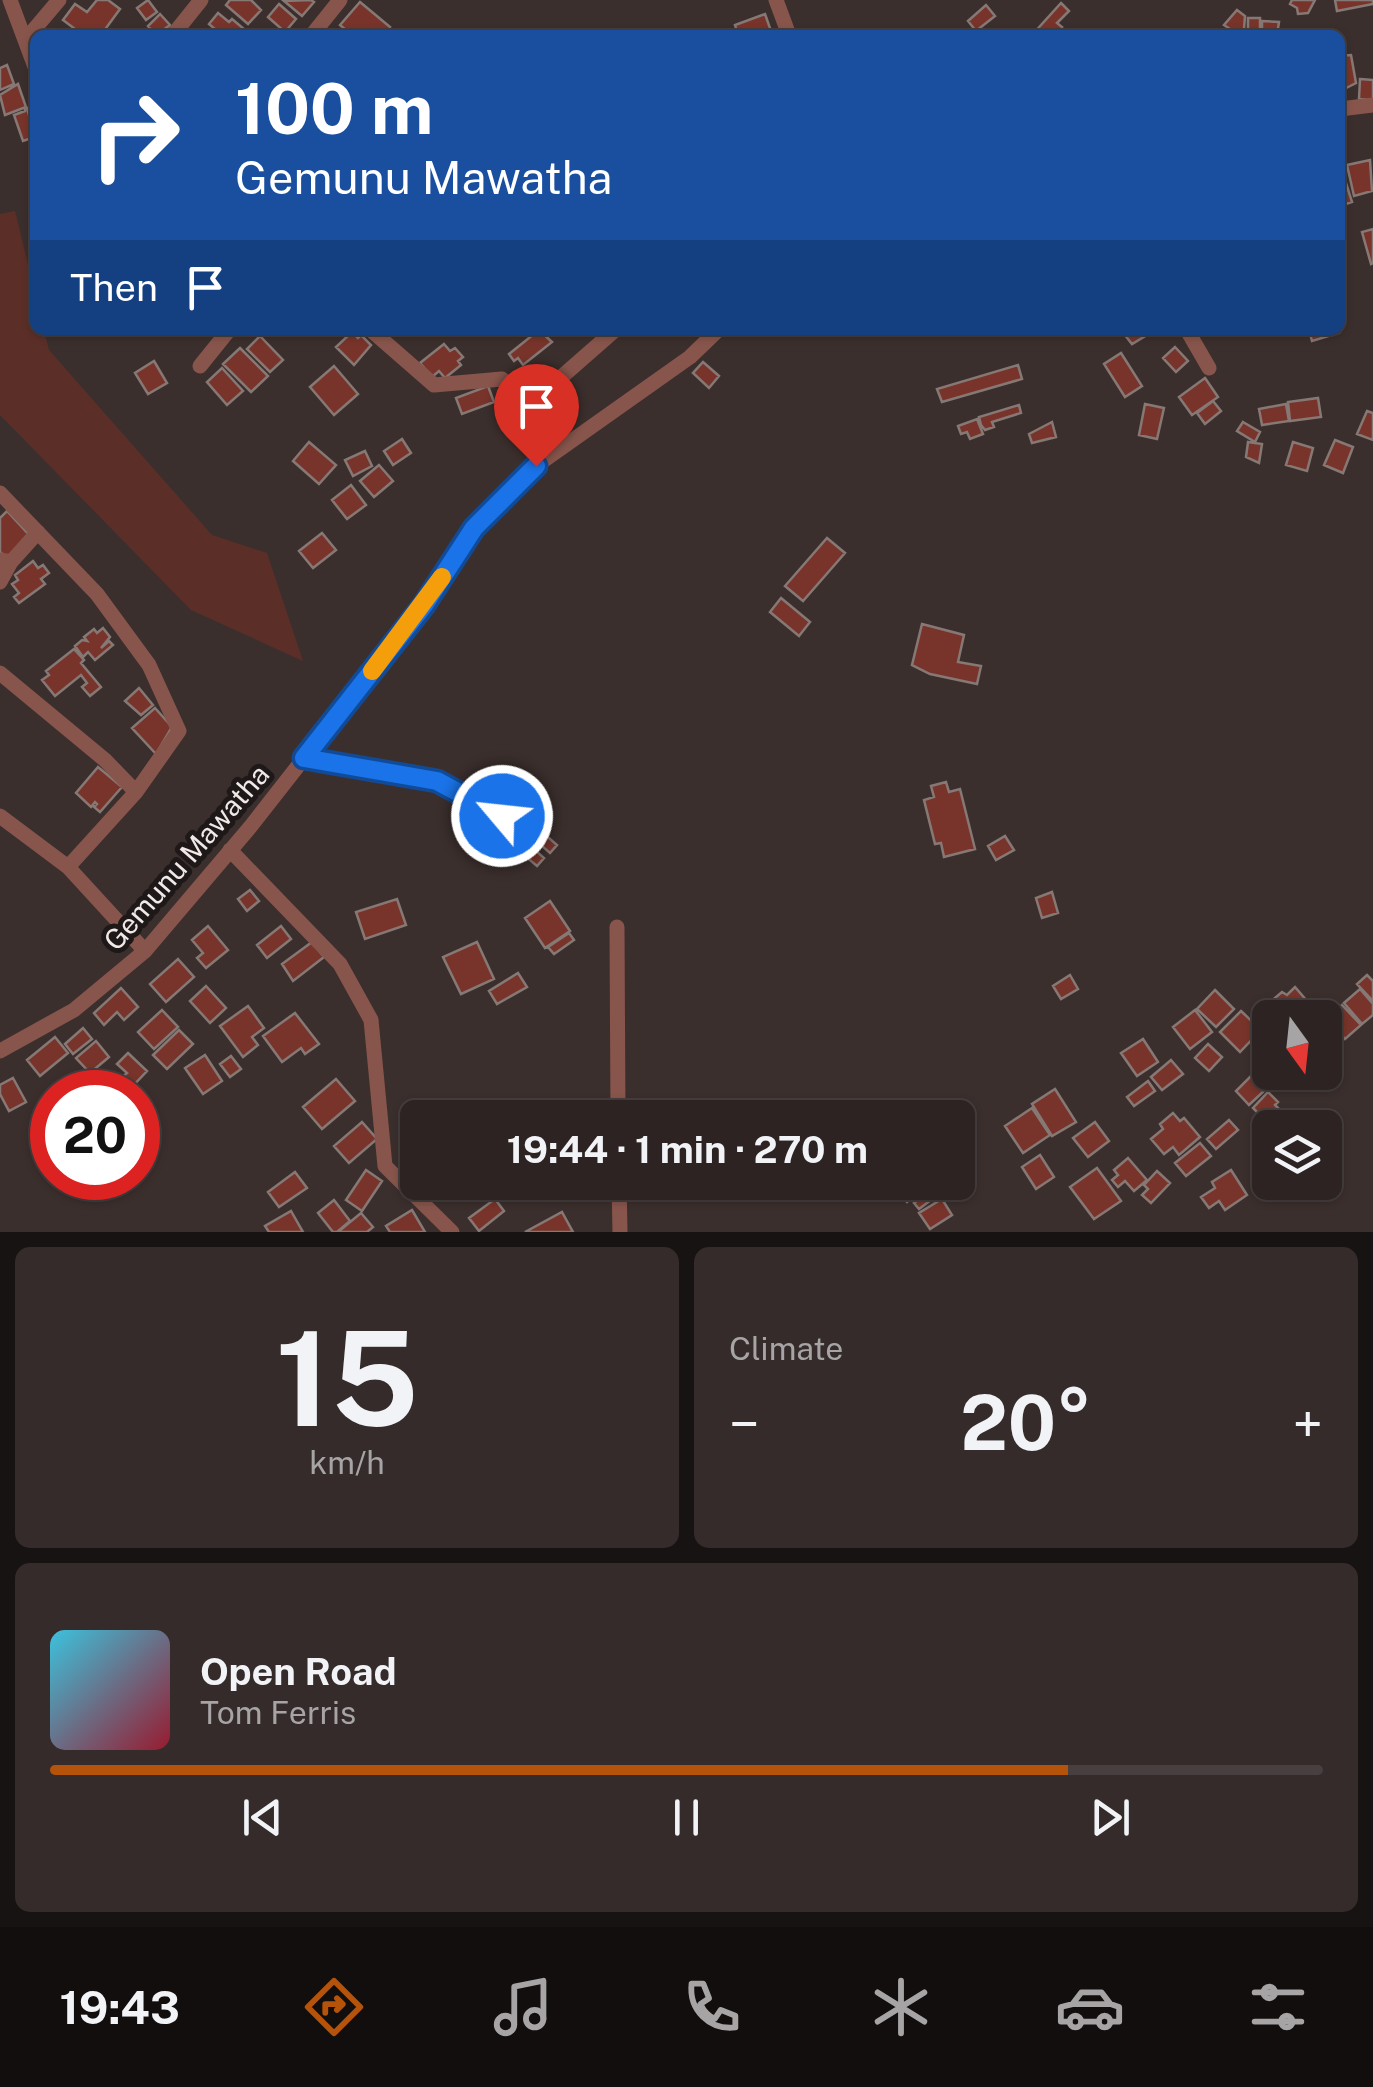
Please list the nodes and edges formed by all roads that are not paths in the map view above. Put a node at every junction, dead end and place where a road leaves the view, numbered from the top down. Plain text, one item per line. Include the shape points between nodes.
1 (10, 0) edge
2 (59, 0) edge
3 (201, 0) edge
4 (340, 0) edge
5 (776, 0) edge
6 (34, 30) edge
7 (177, 30) edge
8 (316, 30) edge
9 (787, 30) edge
10 (30, 34) edge
11 (26, 39) junction
12 (30, 51) edge
13 (1373, 105) edge
14 (1345, 109) edge
15 (224, 335) edge
16 (377, 335) edge
17 (609, 335) edge
18 (712, 335) edge
19 (1190, 335) edge
20 (200, 366) dead end
21 (1209, 368) dead end
22 (0, 492) edge
23 (38, 532) junction
24 (6, 561) edge
25 (0, 582) edge
26 (0, 673) edge
27 (304, 758) junction
28 (136, 792) junction
29 (0, 816) edge
30 (502, 816) dead end
31 (230, 850) junction
32 (68, 868) junction
33 (617, 927) dead end
34 (145, 951) junction
35 (0, 1051) edge
36 (618, 1100) edge
37 (619, 1200) edge
38 (452, 1232) edge
39 (620, 1232) edge

1 - 11 street
2 - 6 street
3 - 7 street
4 - 8 street
5 - 9 street
10 - 11 street
11 - 12 street
13 - 14 street
15 - 20 street
16 - 17 street via 434,385 502,379 520,396 550,386
18 - 27 street, Gemunu Mawatha via 536,466 474,528 424,605
19 - 21 street
22 - 23 street
23 - 24 street
23 - 28 street via 97,594 149,666 179,731
24 - 25 street
26 - 28 street
27 - 30 street via 437,781
27 - 31 street, Gemunu Mawatha
28 - 32 street
29 - 32 street
31 - 34 street, Gemunu Mawatha
31 - 38 street via 340,964 370,1020 385,1166
32 - 34 street
33 - 36 street
34 - 35 street, Gemunu Mawatha via 74,1010
37 - 39 street

